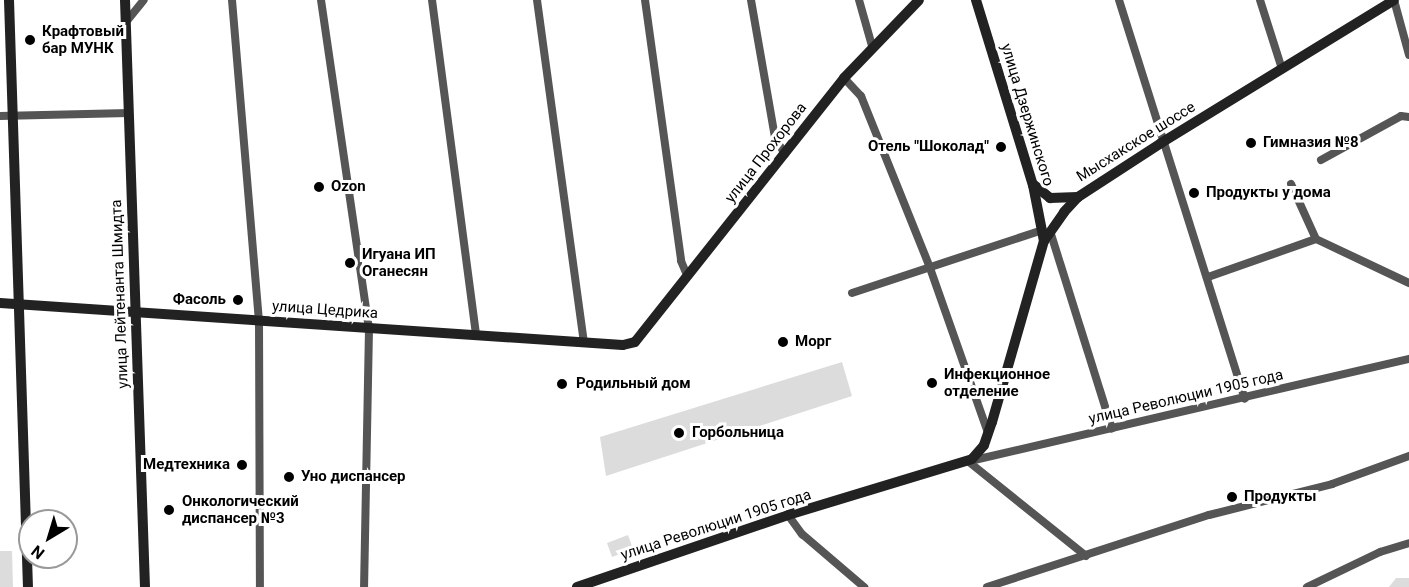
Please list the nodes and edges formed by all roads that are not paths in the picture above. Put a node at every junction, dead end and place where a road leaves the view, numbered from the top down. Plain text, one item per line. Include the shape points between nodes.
1 (9, 0) edge
2 (125, 0) edge
3 (144, 0) edge
4 (232, 0) edge
5 (321, 0) edge
6 (432, 0) edge
7 (537, 0) edge
8 (645, 0) edge
9 (751, 0) edge
10 (859, 0) edge
11 (919, 0) edge
12 (976, 0) edge
13 (1119, 0) edge
14 (1260, 0) edge
15 (1394, 0) edge
16 (126, 22) junction
17 (872, 46) junction
18 (1409, 55) edge
19 (1282, 69) junction
20 (844, 78) junction
21 (129, 114) junction
22 (13, 115) junction
23 (0, 116) edge
24 (1409, 117) edge
25 (1161, 143) junction
26 (785, 154) junction
27 (1321, 160) dead end
28 (1033, 184) junction
29 (1291, 184) dead end
30 (1078, 197) junction
31 (1045, 234) junction
32 (1316, 239) junction
33 (930, 268) junction
34 (687, 275) junction
35 (1208, 277) junction
36 (1409, 283) edge
37 (852, 293) dead end
38 (20, 301) junction
39 (0, 303) edge
40 (135, 313) junction
41 (259, 321) junction
42 (369, 329) junction
43 (644, 332) joint
44 (476, 335) junction
45 (584, 342) junction
46 (1409, 358) edge
47 (1245, 399) junction
48 (1112, 429) junction
49 (988, 433) junction
50 (995, 455) junction
51 (1409, 456) edge
52 (970, 460) junction
53 (987, 475) junction
54 (788, 515) junction
55 (1409, 543) edge
56 (1086, 556) junction
57 (28, 587) edge
58 (145, 587) edge
59 (260, 587) edge
60 (364, 587) edge
61 (577, 587) edge
62 (864, 587) edge
63 (987, 587) edge
64 (1307, 587) edge

1 - 22 street
2 - 16 street, улица Лейтенанта Шмидта
3 - 16 street
4 - 41 street
5 - 42 street
6 - 44 street
7 - 45 street
8 - 34 street via 681,261
9 - 26 street via 775,138
10 - 17 street
11 - 17 street, улица Прохорова
12 - 28 street, улица Дзержинского
13 - 25 street
14 - 19 street
15 - 18 street
15 - 19 street, Мысхакское шоссе
16 - 21 street, улица Лейтенанта Шмидта
17 - 20 street, улица Прохорова
19 - 25 street, Мысхакское шоссе
20 - 26 street, улица Прохорова
20 - 33 street via 861,96
21 - 22 street
21 - 40 street, улица Лейтенанта Шмидта
22 - 23 street
22 - 38 street
24 - 27 street via 1401,117
25 - 30 street, Мысхакское шоссе
25 - 35 street
26 - 34 street, улица Прохорова
28 - 30 street via 1050,198
28 - 31 street, улица Дзержинского
29 - 32 street
30 - 31 street, Мысхакское шоссе
31 - 33 street
31 - 48 street, улица Дзержинского
31 - 49 street, Мысхакское шоссе
32 - 35 street
32 - 36 street
33 - 37 street
33 - 49 street
34 - 43 street, улица Прохорова
35 - 47 street
38 - 39 street, улица Цедрика
38 - 40 street, улица Цедрика
38 - 57 street
40 - 41 street, улица Цедрика
40 - 58 street, улица Лейтенанта Шмидта
41 - 42 street, улица Цедрика
41 - 59 street
42 - 44 street, улица Цедрика
42 - 60 street
43 - 45 street, улица Цедрика via 635,342 623,345
44 - 45 street, улица Цедрика
46 - 47 street, улица Революции 1905 года
47 - 48 street, улица Революции 1905 года
48 - 50 street, улица Революции 1905 года
49 - 52 street, Мысхакское шоссе
50 - 52 street, улица Революции 1905 года
50 - 53 street via 984,464
51 - 56 street via 1332,484 1209,515
52 - 53 street
52 - 54 street, улица Революции 1905 года
53 - 56 street
54 - 61 street, улица Революции 1905 года
54 - 62 street via 802,534
55 - 64 street via 1380,552
56 - 63 street

